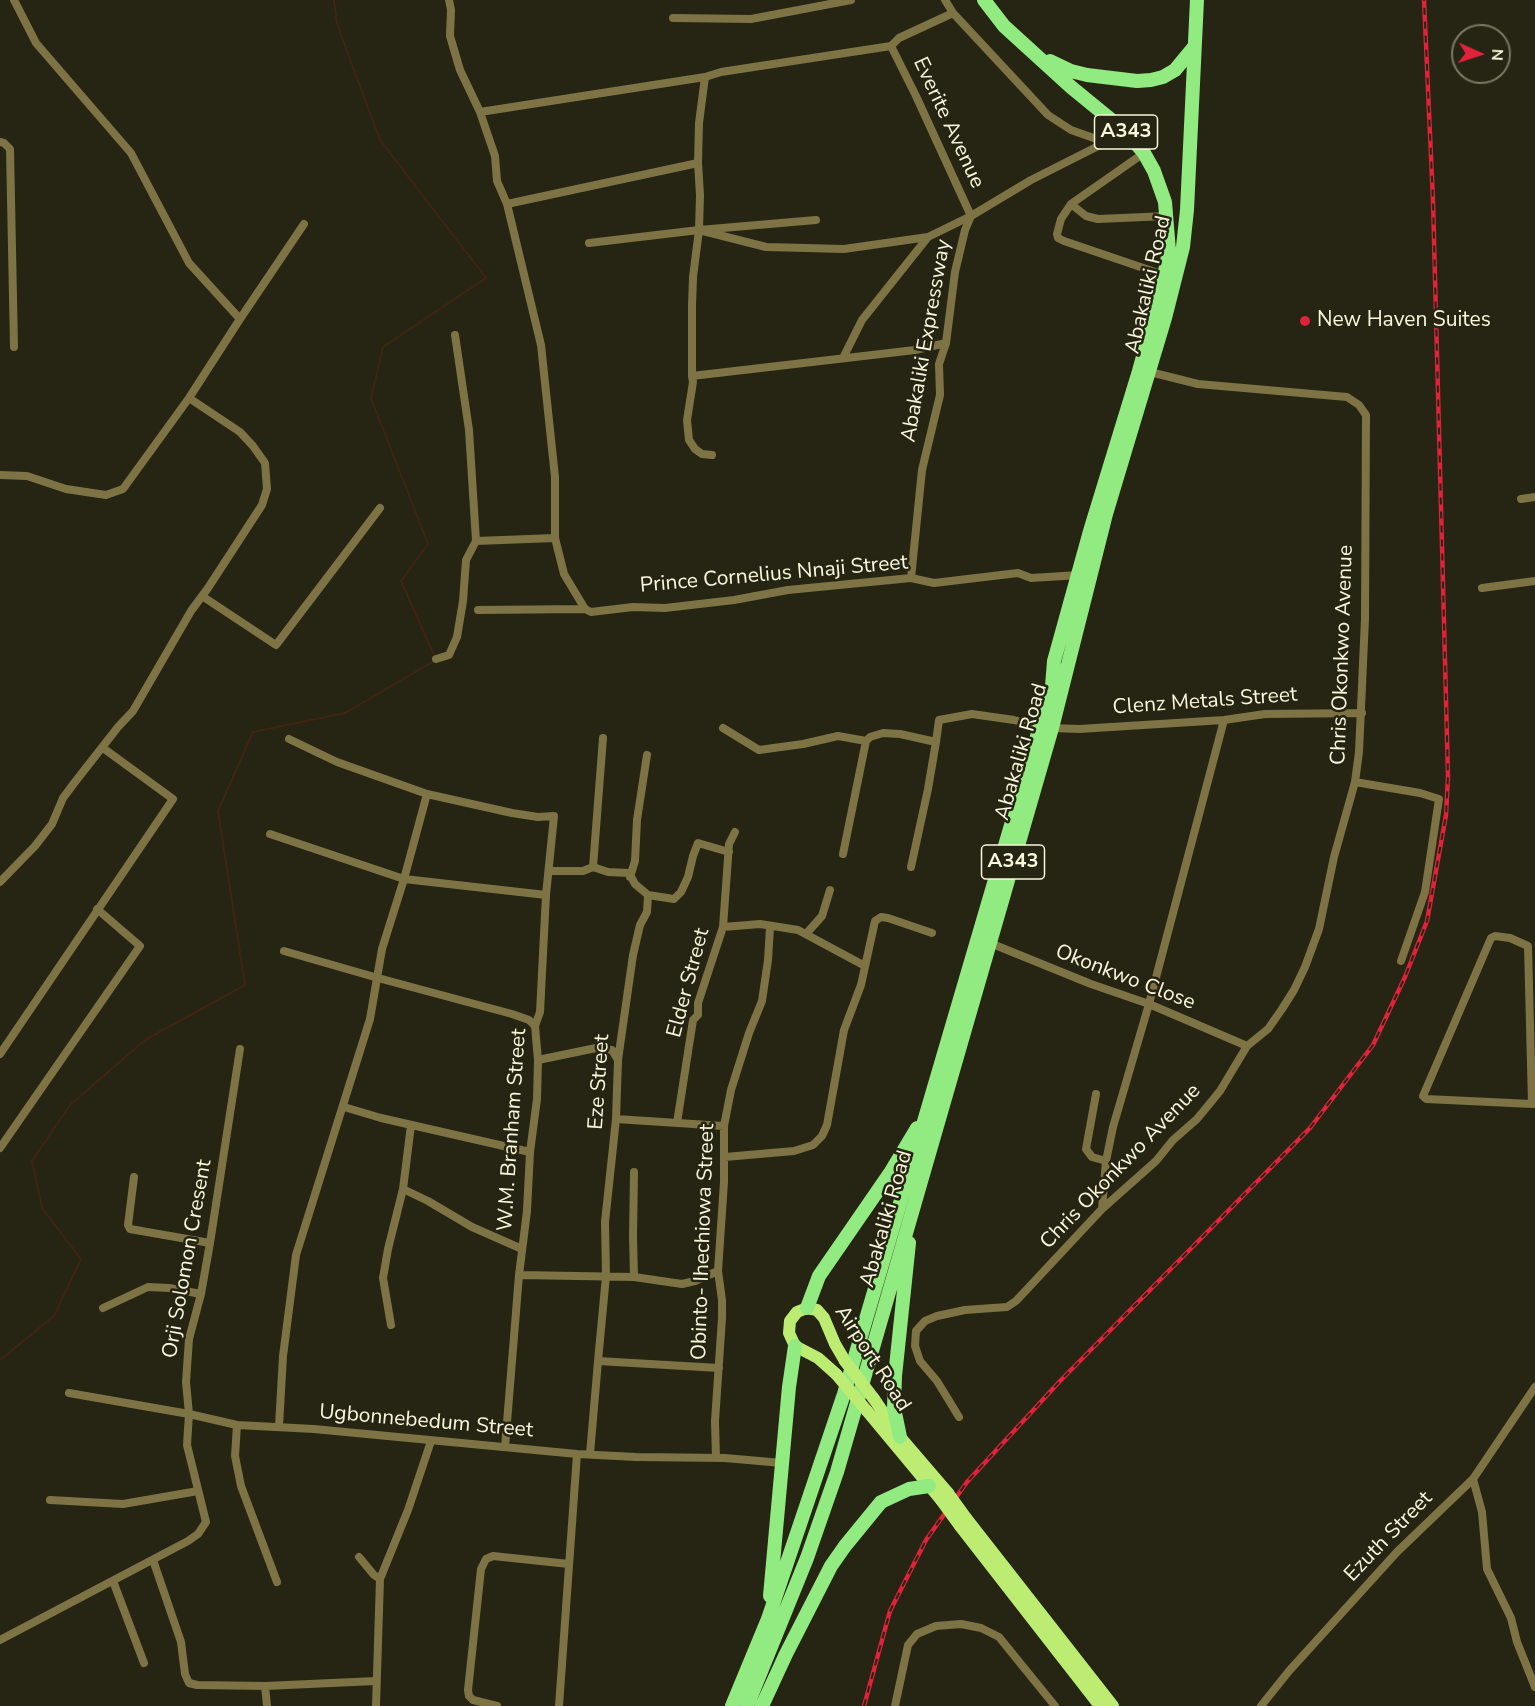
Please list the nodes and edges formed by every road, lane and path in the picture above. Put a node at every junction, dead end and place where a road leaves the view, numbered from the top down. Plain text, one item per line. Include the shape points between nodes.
1 (14, 0) edge
2 (448, 0) edge
3 (851, 0) edge
4 (945, 0) edge
5 (984, 0) edge
6 (992, 0) edge
7 (1197, 0) edge
8 (953, 13) junction
9 (673, 18) dead end
10 (1004, 26) junction
11 (891, 46) junction
12 (1195, 46) junction
13 (1038, 55) junction
14 (705, 77) junction
15 (480, 112) junction
16 (1126, 132) junction
17 (1105, 141) junction
18 (0, 142) edge
19 (1144, 153) junction
20 (698, 164) junction
21 (507, 204) junction
22 (1071, 204) junction
23 (971, 216) junction
24 (1167, 216) junction
25 (816, 220) dead end
26 (304, 224) dead end
27 (699, 230) junction
28 (928, 237) junction
29 (589, 243) dead end
30 (1164, 275) junction
31 (240, 319) junction
32 (455, 335) dead end
33 (946, 343) junction
34 (15, 347) dead end
35 (843, 358) junction
36 (1150, 372) junction
37 (692, 376) junction
38 (189, 398) junction
39 (712, 455) dead end
40 (0, 475) edge
41 (1535, 497) edge
42 (1521, 499) dead end
43 (380, 508) dead end
44 (555, 538) junction
45 (476, 541) junction
46 (1079, 575) junction
47 (911, 578) junction
48 (1535, 581) edge
49 (1482, 588) dead end
50 (202, 596) junction
51 (585, 609) junction
52 (478, 610) dead end
53 (436, 659) dead end
54 (1362, 713) junction
55 (1224, 720) junction
56 (723, 728) dead end
57 (1046, 728) junction
58 (603, 738) dead end
59 (289, 739) dead end
60 (866, 741) junction
61 (936, 742) junction
62 (103, 748) junction
63 (647, 755) dead end
64 (1355, 782) junction
65 (427, 794) junction
66 (735, 832) dead end
67 (270, 834) dead end
68 (729, 852) junction
69 (843, 854) dead end
70 (593, 867) junction
71 (911, 867) dead end
72 (549, 871) junction
73 (630, 877) junction
74 (404, 879) junction
75 (0, 882) edge
76 (830, 890) dead end
77 (648, 895) junction
78 (546, 896) junction
79 (97, 909) junction
80 (723, 927) junction
81 (770, 927) junction
82 (932, 933) dead end
83 (806, 934) junction
84 (990, 943) junction
85 (284, 951) dead end
86 (1401, 961) dead end
87 (866, 966) junction
88 (378, 978) junction
89 (1149, 1004) junction
90 (535, 1026) junction
91 (1247, 1046) junction
92 (240, 1049) dead end
93 (0, 1054) edge
94 (538, 1060) junction
95 (618, 1060) junction
96 (1096, 1094) dead end
97 (1533, 1104) edge
98 (344, 1107) junction
99 (925, 1117) junction
100 (616, 1119) junction
101 (677, 1123) junction
102 (411, 1125) junction
103 (724, 1126) junction
104 (0, 1148) edge
105 (530, 1152) junction
106 (725, 1157) junction
107 (1106, 1161) junction
108 (634, 1172) dead end
109 (134, 1177) dead end
110 (403, 1190) junction
111 (913, 1205) junction
112 (1102, 1209) junction
113 (210, 1243) junction
114 (522, 1249) junction
115 (718, 1270) junction
116 (519, 1275) junction
117 (606, 1276) junction
118 (634, 1277) junction
119 (201, 1294) junction
120 (103, 1308) dead end
121 (807, 1308) junction
122 (391, 1325) dead end
123 (795, 1347) junction
124 (598, 1361) junction
125 (719, 1368) junction
126 (1535, 1387) edge
127 (69, 1393) dead end
128 (189, 1414) junction
129 (959, 1417) dead end
130 (237, 1425) junction
131 (279, 1426) junction
132 (900, 1437) junction
133 (431, 1441) junction
134 (505, 1448) junction
135 (577, 1454) junction
136 (590, 1454) junction
137 (716, 1458) junction
138 (782, 1463) junction
139 (1473, 1479) junction
140 (929, 1486) junction
141 (198, 1491) junction
142 (944, 1497) junction
143 (50, 1500) dead end
144 (963, 1522) junction
145 (359, 1557) dead end
146 (153, 1560) junction
147 (569, 1564) junction
148 (380, 1579) junction
149 (113, 1581) junction
150 (277, 1582) dead end
151 (768, 1619) junction
152 (0, 1640) edge
153 (144, 1662) dead end
154 (376, 1681) junction
155 (265, 1686) junction
156 (1535, 1687) edge
157 (267, 1706) edge
158 (376, 1706) edge
159 (497, 1706) edge
160 (559, 1706) edge
161 (732, 1706) edge
162 (747, 1706) edge
163 (762, 1706) edge
164 (895, 1706) edge
165 (1055, 1706) edge
166 (1100, 1706) edge
167 (1113, 1706) edge
168 (1261, 1706) edge

1 - 31 street via 36,43 131,153 189,263
2 - 15 street via 450,36 460,70
3 - 9 street via 752,18
4 - 8 street
5 - 10 highway
6 - 10 highway, A343
7 - 12 highway, Abakaliki Road / A343
8 - 11 street via 899,38
8 - 17 street via 1048,115 1071,130
10 - 13 highway, A343
11 - 14 street
11 - 23 street, Everite Avenue
12 - 13 highway, A343 via 1170,74 1137,81 1071,71
12 - 36 highway, Abakaliki Road / A343 via 1183,247
13 - 16 highway, A343
14 - 15 street
14 - 20 street
15 - 21 street via 495,156 497,181
16 - 17 street, Abakaliki Expressway
16 - 19 highway, A343
17 - 23 street, Abakaliki Expressway
18 - 34 street via 10,149
19 - 22 street
19 - 24 highway, A343 via 1160,188
20 - 21 street
20 - 27 street
21 - 44 street via 541,345 555,477
22 - 24 street via 1086,216 1098,219
22 - 30 street via 1058,225 1058,238
23 - 28 street
23 - 33 street, Abakaliki Expressway via 955,272
24 - 30 highway, Abakaliki Road / A343 via 1169,238
25 - 27 street
26 - 31 street
27 - 28 street via 766,247 844,249
27 - 29 street
27 - 37 street via 692,306
28 - 35 street via 862,320
30 - 46 highway, Abakaliki Road / A343
31 - 38 street
32 - 45 street via 469,430
33 - 35 street
33 - 47 street, Abakaliki Expressway via 939,364 940,395 922,471
35 - 37 street
36 - 54 street, Chris Okonkwo Avenue via 1198,384 1347,397 1366,415
36 - 57 highway, Abakaliki Road / A343
37 - 39 street via 689,440 702,454
38 - 40 street via 123,489 106,495 66,489 27,476
38 - 50 street via 240,432 253,446 265,463 267,489 262,505
41 - 42 street
43 - 50 street via 276,645
44 - 45 street
44 - 51 street via 564,574
45 - 53 street via 466,560 457,637 449,655
46 - 47 street, Prince Cornelius Nnaji Street via 1031,578 1018,573 934,583
46 - 57 highway, Abakaliki Road / A343 via 1054,661
47 - 51 street, Prince Cornelius Nnaji Street via 665,608 591,612
48 - 49 street
50 - 62 street via 133,711
51 - 52 street, Prince Cornelius Nnaji Street
54 - 55 street, Clenz Metals Street via 1265,714
54 - 64 street, Chris Okonkwo Avenue
55 - 57 street, Clenz Metals Street
55 - 89 street
56 - 60 street via 759,750 838,735
57 - 61 street, Clenz Metals Street via 972,714 939,720
57 - 84 highway, Abakaliki Road / A343
57 - 99 highway, Abakaliki Road / A343
58 - 70 street
59 - 65 street via 337,762
60 - 61 street via 883,733
60 - 69 street
61 - 71 street
62 - 75 street via 63,798 52,824
62 - 79 street via 173,799
63 - 73 street
64 - 86 street via 1439,799 1425,892
64 - 91 street, Chris Okonkwo Avenue via 1319,928 1305,967 1268,1029
65 - 72 street, W.M. Branham Street via 512,813 554,816
65 - 74 street
66 - 68 street, Elder Street
67 - 74 street
68 - 77 street via 698,843 678,896 670,899
68 - 80 street, Elder Street
70 - 72 street via 583,871
70 - 73 street via 629,873
72 - 78 street, W.M. Branham Street
73 - 77 street
74 - 78 street
74 - 88 street via 382,949
76 - 83 street via 822,916
77 - 95 street, Eze Street via 647,912 633,955
78 - 90 street, W.M. Branham Street via 540,1012
79 - 93 street
79 - 104 street via 141,946
80 - 81 street
80 - 101 street, Elder Street via 698,1003 698,1015 693,1020
81 - 83 street
81 - 103 street, Obinto- Ihechiowa Street via 762,1000 731,1090
82 - 87 street via 881,917 875,921
83 - 87 street
84 - 89 street, Okonkwo Close
84 - 111 highway, Abakaliki Road / A343
85 - 88 street
87 - 106 street via 844,1030 822,1136 804,1149
88 - 90 street via 512,1014
88 - 98 street
89 - 91 street, Okonkwo Close
89 - 107 street
90 - 94 street, W.M. Branham Street
91 - 112 street, Chris Okonkwo Avenue via 1197,1119
92 - 113 street, Orji Solomon Cresent
94 - 95 street via 604,1048 612,1050
94 - 105 street, W.M. Branham Street
95 - 100 street, Eze Street
96 - 107 street via 1086,1149 1092,1157
97 - 97 street via 1423,1096 1495,936 1528,946
98 - 102 street
98 - 131 street via 297,1255 282,1356
99 - 121 highway via 819,1276
99 - 151 highway, Abakaliki Road / A343 via 844,1394
100 - 101 street
100 - 117 street, Eze Street via 606,1222
101 - 103 street
102 - 105 street
102 - 110 street
103 - 106 street, Obinto- Ihechiowa Street
105 - 114 street, W.M. Branham Street
106 - 115 street, Obinto- Ihechiowa Street
107 - 112 street
108 - 118 street
109 - 113 street via 130,1229
110 - 114 street
110 - 122 street via 384,1278
111 - 132 highway via 895,1376 894,1408
111 - 162 highway, Abakaliki Road / A343 via 837,1472
112 - 129 street, Chris Okonkwo Avenue via 1007,1307 937,1316 916,1331 920,1361
113 - 119 street, Orji Solomon Cresent
114 - 116 street, W.M. Branham Street
115 - 118 street via 682,1284
115 - 125 street, Obinto- Ihechiowa Street via 722,1300
116 - 117 street
116 - 134 street, W.M. Branham Street
117 - 118 street
117 - 124 street, Eze Street
119 - 120 street via 148,1287
119 - 128 street, Orji Solomon Cresent via 189,1339
121 - 123 main road, Airport Road via 790,1321 789,1333
121 - 132 main road, Airport Road, bridge via 818,1310 825,1318 845,1361
123 - 138 highway
123 - 140 main road, Airport Road, bridge via 818,1358 836,1374
124 - 125 street
124 - 136 street, Eze Street
125 - 137 street, Obinto- Ihechiowa Street
126 - 139 street, Ezuth Street
127 - 128 street, Ugbonnebedum Street
128 - 130 street, Ugbonnebedum Street
128 - 141 street, Orji Solomon Cresent via 187,1445
130 - 131 street, Ugbonnebedum Street
130 - 150 street via 235,1456 242,1486
131 - 133 street, Ugbonnebedum Street
132 - 142 main road, Airport Road
133 - 134 street, Ugbonnebedum Street
133 - 148 street
134 - 135 street, Ugbonnebedum Street
135 - 136 street, Ugbonnebedum Street
135 - 147 street
136 - 137 street, Ugbonnebedum Street
137 - 138 street, Ugbonnebedum Street
138 - 151 highway
139 - 156 street via 1482,1512 1487,1569 1511,1618
139 - 168 street, Ezuth Street via 1398,1552
140 - 142 main road, Airport Road
140 - 163 highway via 909,1489 881,1503 845,1546 831,1566
141 - 143 street via 123,1504
141 - 146 street, Orji Solomon Cresent via 206,1517 204,1528
142 - 144 main road, Airport Road, bridge
144 - 166 main road, Airport Road
144 - 167 main road, Airport Road
145 - 148 street
146 - 149 street, Orji Solomon Cresent
146 - 155 street via 181,1642 187,1681 196,1685
147 - 159 street via 493,1556 486,1559 481,1569 468,1690 473,1700
147 - 160 street
148 - 154 street
149 - 152 street, Orji Solomon Cresent
149 - 153 street
151 - 161 highway, Abakaliki Road / A343
154 - 155 street
154 - 158 street
155 - 157 street
164 - 165 street via 908,1645 917,1634 936,1626 961,1624 999,1637

